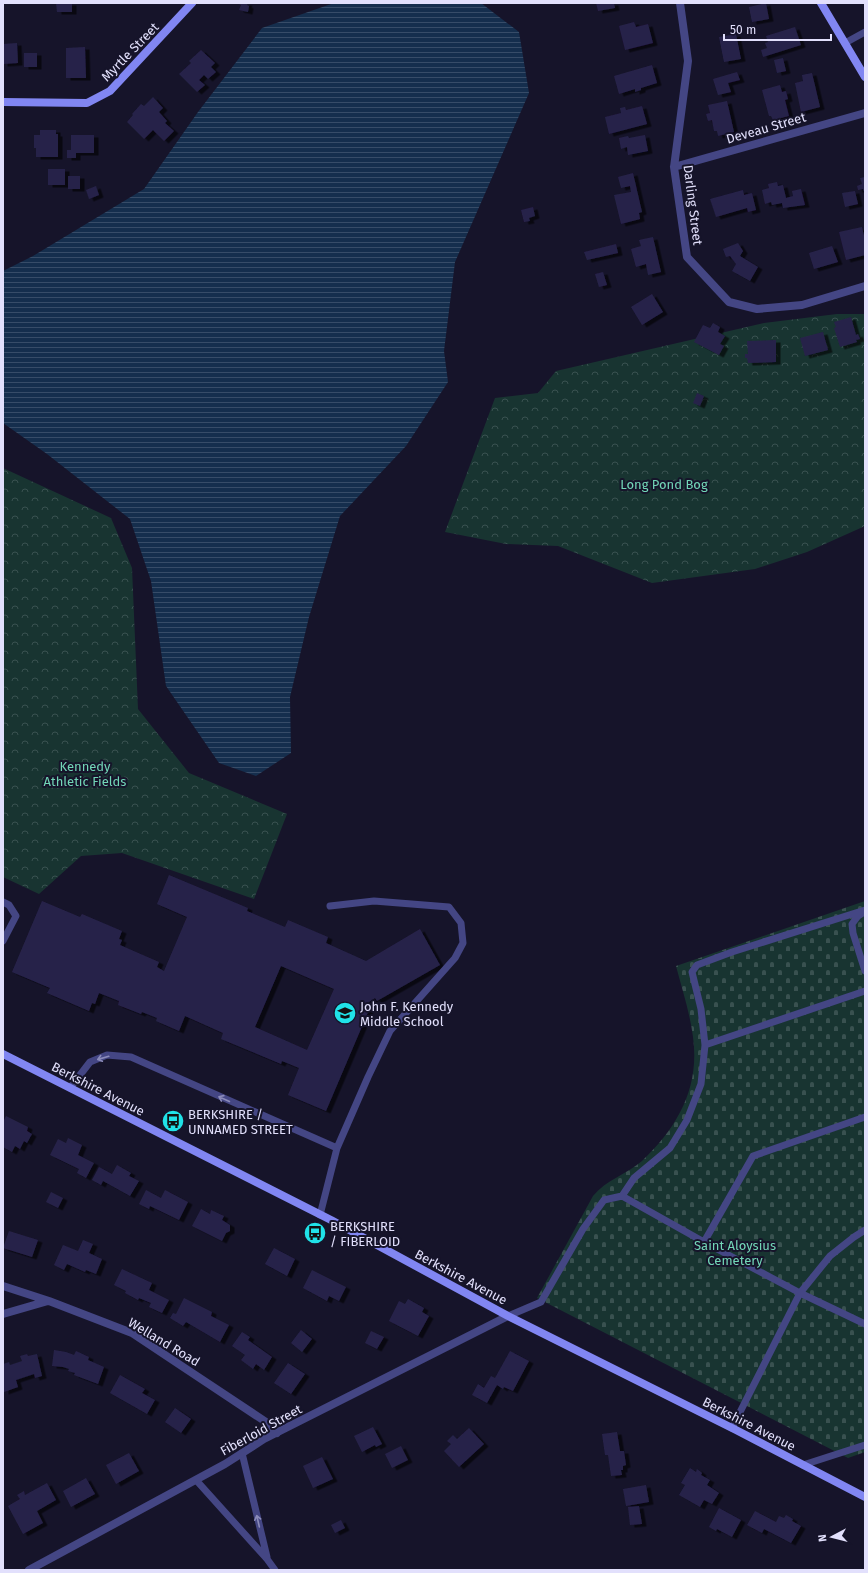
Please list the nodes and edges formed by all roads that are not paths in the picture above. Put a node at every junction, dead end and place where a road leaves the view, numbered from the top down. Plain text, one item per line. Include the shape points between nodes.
1 (192, 3) edge
2 (680, 3) edge
3 (821, 3) edge
4 (865, 32) edge
5 (845, 43) junction
6 (865, 77) edge
7 (3, 102) edge
8 (865, 112) edge
9 (674, 167) junction
10 (865, 286) edge
11 (3, 902) edge
12 (330, 906) dead end
13 (865, 910) edge
14 (3, 941) edge
15 (865, 971) edge
16 (865, 991) edge
17 (705, 1045) junction
18 (3, 1054) edge
19 (70, 1088) junction
20 (865, 1117) edge
21 (337, 1148) junction
22 (622, 1196) junction
23 (320, 1215) junction
24 (865, 1230) edge
25 (704, 1242) junction
26 (3, 1286) edge
27 (800, 1293) junction
28 (49, 1301) junction
29 (3, 1314) edge
30 (508, 1316) junction
31 (865, 1324) edge
32 (732, 1428) junction
33 (277, 1432) junction
34 (865, 1445) edge
35 (242, 1453) junction
36 (802, 1465) junction
37 (196, 1480) junction
38 (865, 1497) edge
39 (267, 1559) junction
40 (29, 1570) edge
41 (275, 1570) edge

1 - 7 main road, Myrtle Street via 110,91 87,103
2 - 9 street, Darling Street via 688,61
3 - 5 main road
4 - 5 lane
5 - 6 main road
8 - 9 street, Deveau Street
9 - 10 street, Darling Street via 687,257 729,302 757,309 802,305
11 - 14 lane via 9,905 16,916
12 - 21 lane via 374,901 449,907 461,922 463,943 455,958 390,1031
13 - 15 lane via 852,924
13 - 17 lane via 697,965 692,972 701,1009
16 - 17 lane
17 - 22 lane via 701,1084 687,1120 670,1148 634,1178
18 - 19 main road, Berkshire Avenue
21 -> 19 lane via 131,1057 107,1055 90,1062
19 - 23 main road, Berkshire Avenue
20 - 25 lane via 753,1156
21 - 23 lane
22 - 25 lane
22 - 30 lane via 604,1200 583,1228 541,1302
23 - 30 main road, Berkshire Avenue
24 - 27 lane via 830,1256
25 - 27 lane
26 - 28 street, Welland Road
27 - 31 lane
27 - 32 lane
28 - 29 street
28 - 33 street, Welland Road via 132,1334 269,1424
30 - 32 main road, Berkshire Avenue
30 - 33 street, Fiberloid Street
32 - 36 main road, Berkshire Avenue
33 - 35 street, Fiberloid Street
34 - 36 lane
35 - 37 street, Fiberloid Street
39 -> 35 lane
36 - 38 main road, Berkshire Avenue
37 - 39 lane
37 - 40 street, Fiberloid Street
39 - 41 lane

